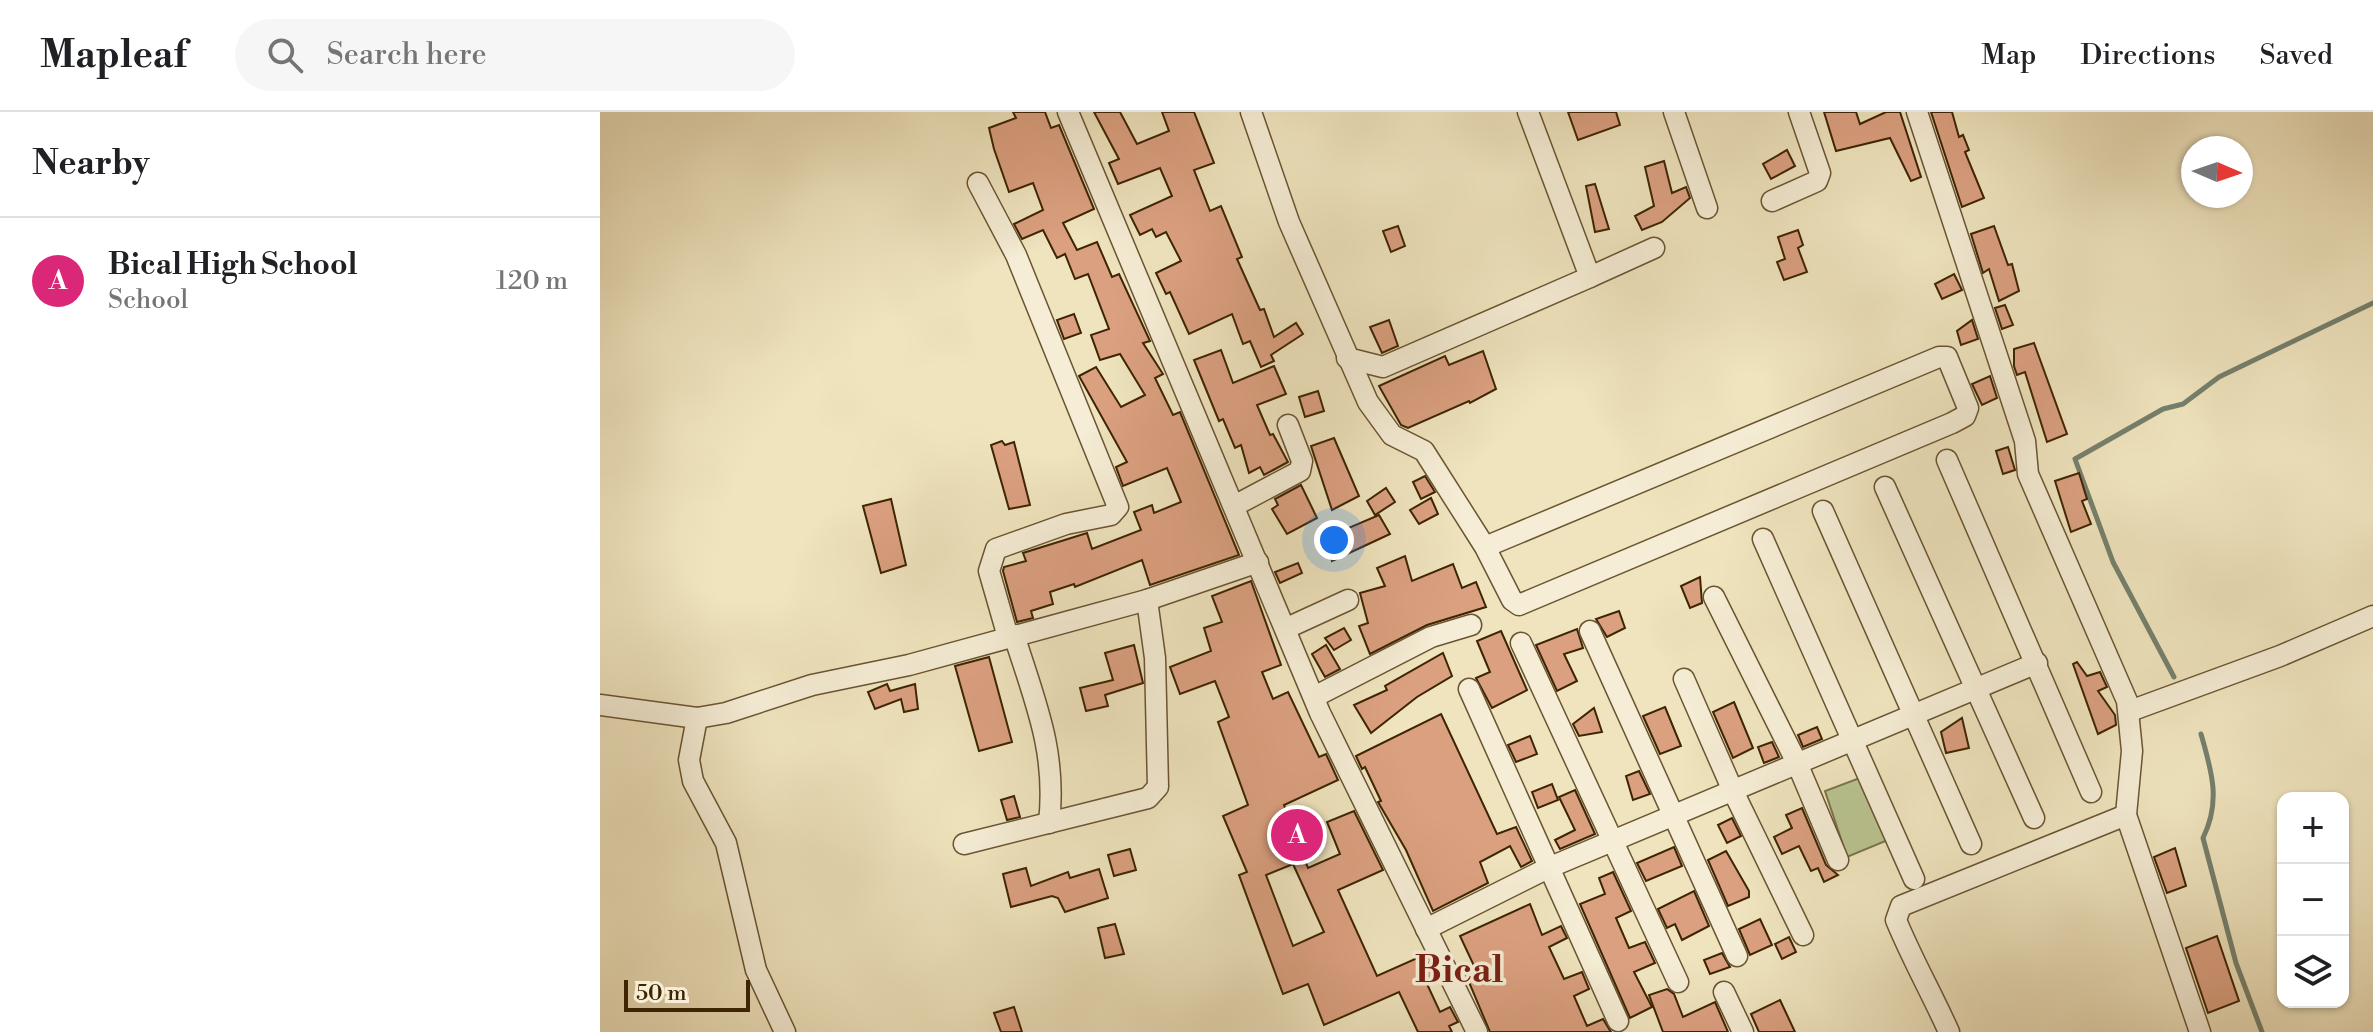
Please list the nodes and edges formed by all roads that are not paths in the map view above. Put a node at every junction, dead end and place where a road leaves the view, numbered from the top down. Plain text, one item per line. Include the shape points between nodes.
1 (1068, 112) edge
2 (1251, 112) edge
3 (1528, 112) edge
4 (1674, 112) edge
5 (1799, 112) edge
6 (1917, 112) edge
7 (978, 183) dead end
8 (1772, 201) dead end
9 (1707, 208) dead end
10 (1654, 248) dead end
11 (1590, 277) junction
12 (1347, 358) junction
13 (1288, 425) dead end
14 (1947, 460) dead end
15 (1885, 487) dead end
16 (1234, 506) junction
17 (1823, 511) dead end
18 (1763, 539) dead end
19 (1485, 547) junction
20 (1258, 562) junction
21 (1714, 597) dead end
22 (1147, 600) junction
23 (1348, 600) dead end
24 (2373, 616) edge
25 (1471, 625) dead end
26 (1287, 628) junction
27 (1590, 631) dead end
28 (1011, 636) junction
29 (1521, 643) dead end
30 (2037, 663) junction
31 (1684, 679) dead end
32 (1469, 689) dead end
33 (1976, 689) junction
34 (1314, 697) junction
35 (600, 705) edge
36 (2130, 711) junction
37 (1914, 715) junction
38 (697, 718) junction
39 (1854, 740) junction
40 (1797, 763) junction
41 (1733, 791) junction
42 (2091, 792) dead end
43 (2126, 815) junction
44 (1674, 817) junction
45 (2034, 818) dead end
46 (1049, 823) junction
47 (964, 844) dead end
48 (1611, 844) junction
49 (1971, 844) dead end
50 (1838, 860) dead end
51 (1548, 868) junction
52 (1914, 879) dead end
53 (1426, 929) junction
54 (1803, 935) dead end
55 (1737, 956) dead end
56 (1678, 982) dead end
57 (1724, 992) dead end
58 (1618, 1021) dead end
59 (1469, 1029) edge
60 (785, 1032) edge
61 (1743, 1032) edge
62 (1949, 1032) edge
63 (2200, 1032) edge

1 - 16 street
2 - 12 street via 1289,222
3 - 11 street
4 - 9 street
5 - 8 street via 1820,173 1817,181
6 - 36 street via 2025,441 2028,474
7 - 28 street via 1016,255 1118,507 1111,515 1077,520 996,549 989,571
10 - 11 street
11 - 12 street via 1383,367
12 - 19 street via 1383,425 1424,451
13 - 16 street via 1302,461 1300,471
14 - 30 street
15 - 33 street
16 - 20 street
17 - 37 street
18 - 39 street
19 - 19 street via 1512,600 1527,605 1952,423 1968,408 1953,365 1939,357
20 - 22 street
20 - 26 street
21 - 40 street
22 - 28 street
22 - 46 street via 1155,658 1158,787 1148,798
23 - 26 street
24 - 36 street
25 - 34 street via 1431,637
26 - 34 street
27 - 44 street
28 - 38 street
28 - 46 street via 1048,744 1053,777
29 - 48 street
30 - 33 street
30 - 42 street
31 - 41 street
32 - 51 street
33 - 37 street
33 - 45 street
34 - 53 street
35 - 38 street
36 - 43 street
37 - 39 street
37 - 49 street
38 - 60 street via 689,760 693,781 726,843 756,970
39 - 40 street
39 - 52 street
40 - 41 street
40 - 50 street
41 - 44 street
41 - 54 street
43 - 62 street via 1901,906 1896,920
43 - 63 street
44 - 48 street
44 - 55 street
46 - 47 street
48 - 51 street
48 - 56 street
51 - 53 street
51 - 58 street
53 - 59 street
57 - 61 street

